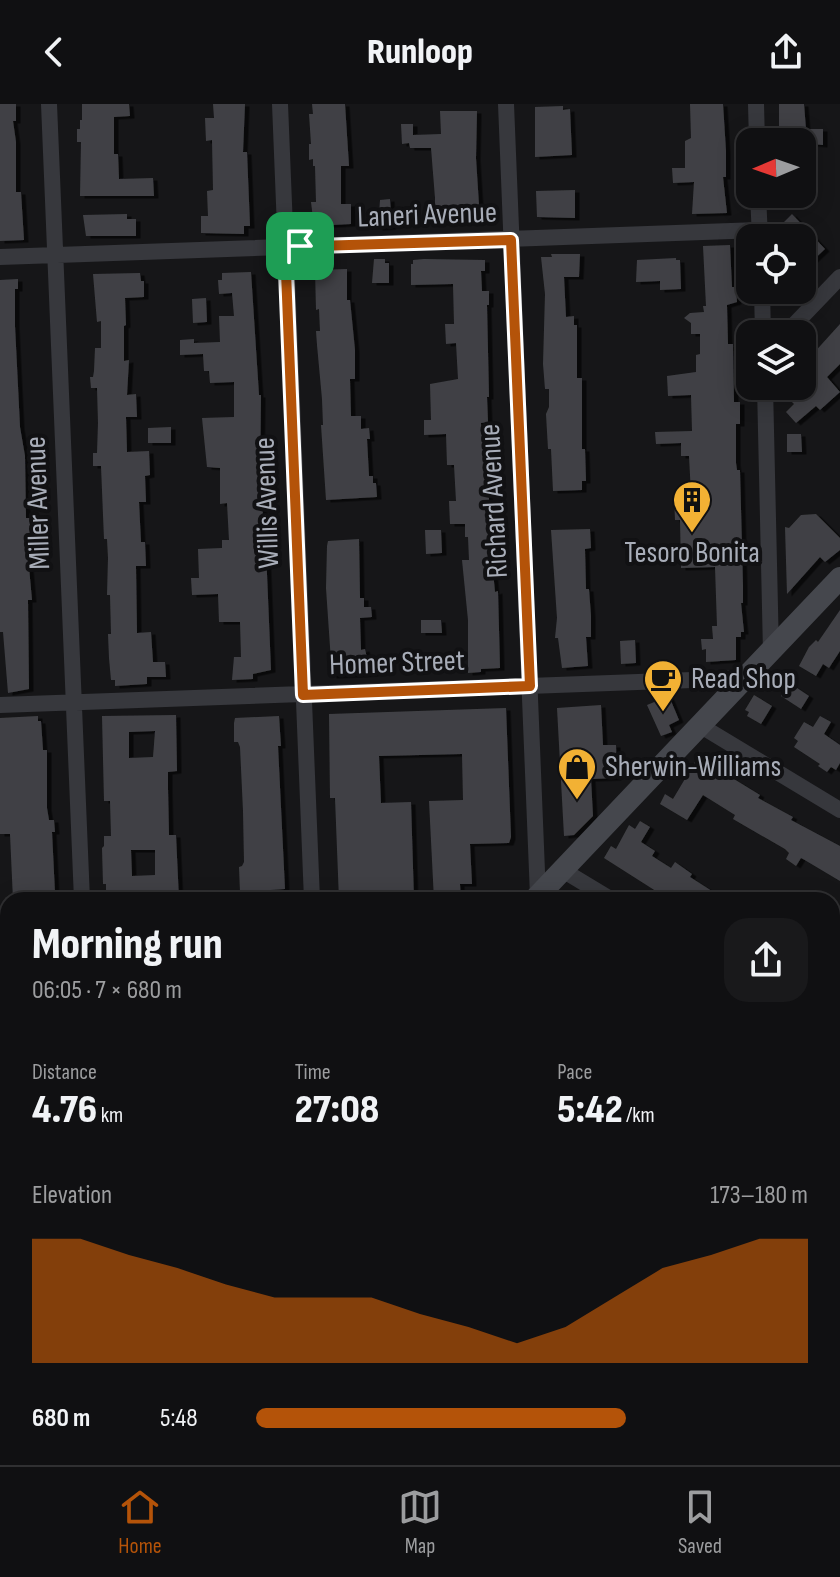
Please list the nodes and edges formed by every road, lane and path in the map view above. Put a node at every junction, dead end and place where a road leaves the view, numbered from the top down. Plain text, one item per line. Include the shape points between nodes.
1 (49, 104) edge
2 (280, 104) edge
3 (506, 104) edge
4 (756, 104) edge
5 (757, 128) edge
6 (736, 235) edge
7 (511, 240) junction
8 (285, 247) junction
9 (55, 255) junction
10 (0, 257) edge
11 (840, 277) edge
12 (799, 320) edge
13 (765, 400) edge
14 (839, 582) edge
15 (771, 652) junction
16 (747, 678) junction
17 (530, 686) junction
18 (303, 695) junction
19 (73, 702) junction
20 (0, 705) edge
21 (701, 726) junction
22 (840, 810) edge
23 (564, 871) junction
24 (82, 892) edge
25 (312, 892) edge
26 (536, 892) edge
27 (542, 892) edge
28 (599, 892) edge

1 - 9 street, Miller Avenue
2 - 8 street, Willis Avenue
3 - 7 street, Richard Avenue
4 - 5 street
6 - 7 street, Laneri Avenue
7 - 8 street, Laneri Avenue
7 - 17 street, Richard Avenue
8 - 9 street, Laneri Avenue
8 - 18 street, Willis Avenue
9 - 10 street, Laneri Avenue
9 - 19 street, Miller Avenue
11 - 12 street
13 - 15 street
14 - 15 street
15 - 16 street
16 - 17 street, Homer Street
16 - 21 street
17 - 18 street, Homer Street
17 - 26 street, Richard Avenue
18 - 19 street, Homer Street
18 - 25 street, Willis Avenue
19 - 20 street, Homer Street
19 - 24 street, Miller Avenue
21 - 22 street
21 - 23 street
23 - 27 street
23 - 28 street

